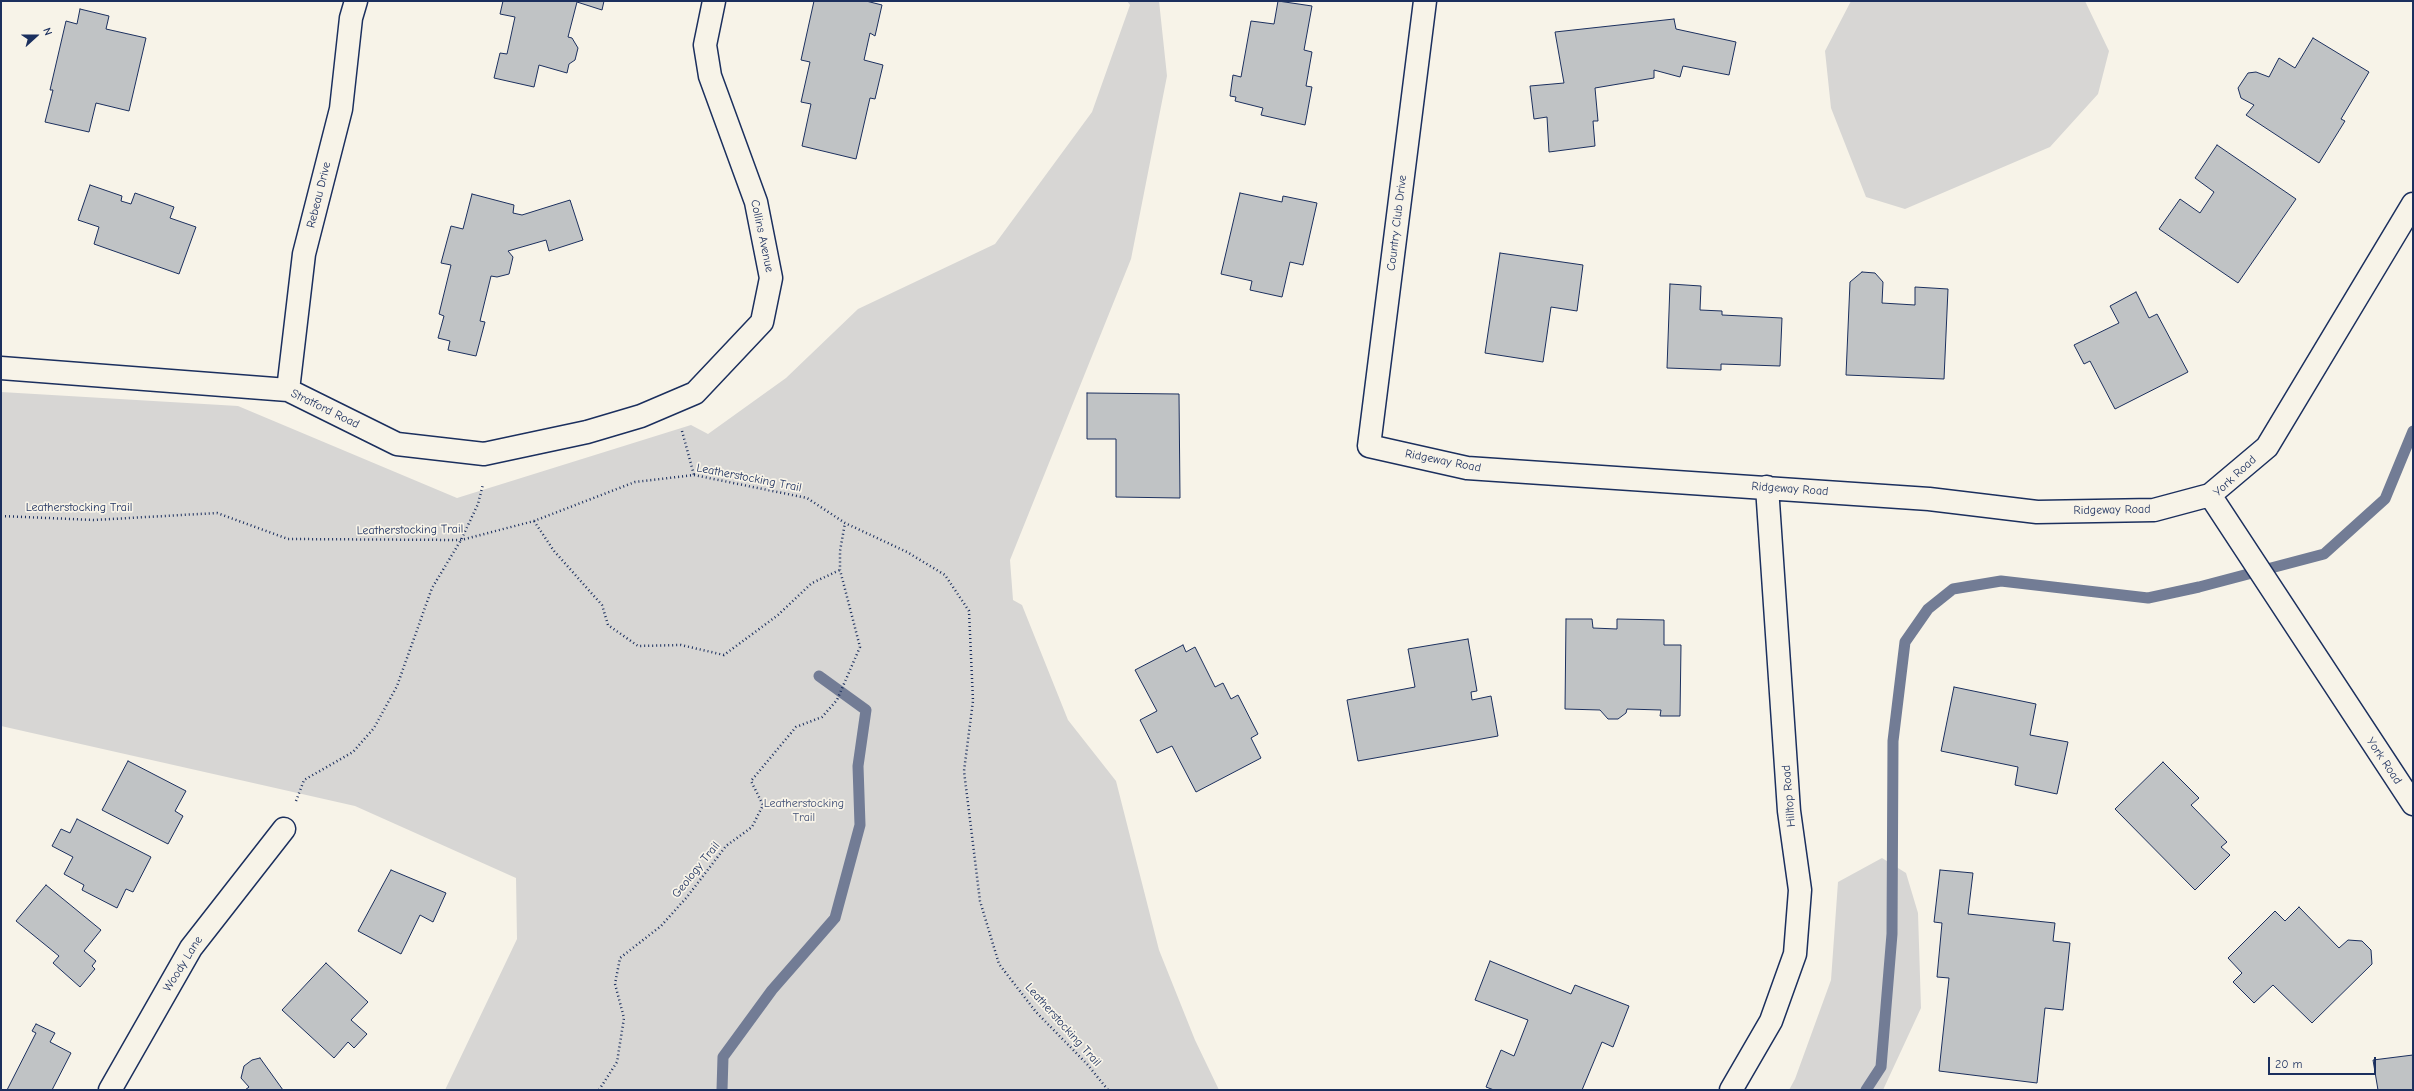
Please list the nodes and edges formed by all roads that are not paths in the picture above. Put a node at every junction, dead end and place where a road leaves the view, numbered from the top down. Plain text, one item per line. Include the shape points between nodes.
1 (356, 1) edge
2 (714, 1) edge
3 (1425, 1) edge
4 (2413, 204) edge
5 (1, 368) edge
6 (288, 390) junction
7 (641, 416) joint
8 (1369, 446) joint
9 (1768, 487) junction
10 (2210, 495) junction
11 (2413, 804) edge
12 (284, 829) road end
13 (110, 1090) edge
14 (1731, 1090) edge

1 - 6 street, Rebeau Drive via 351,18 341,110 304,254
2 - 7 street, Collins Avenue via 705,45 710,76 756,202 771,278 762,322 695,393
3 - 8 street, Country Club Drive
4 - 10 street, York Road via 2267,447
5 - 6 street, Stratford Road
6 - 7 street, Stratford Road via 397,444 484,454 587,432
8 - 9 street, Ridgeway Road via 1467,468
9 - 10 street, Ridgeway Road via 1929,499 2037,512 2154,510
9 - 14 street, Hilltop Road via 1790,811 1800,890 1795,954 1771,1021
10 - 11 street, York Road
12 - 13 street, Woody Lane via 190,948

